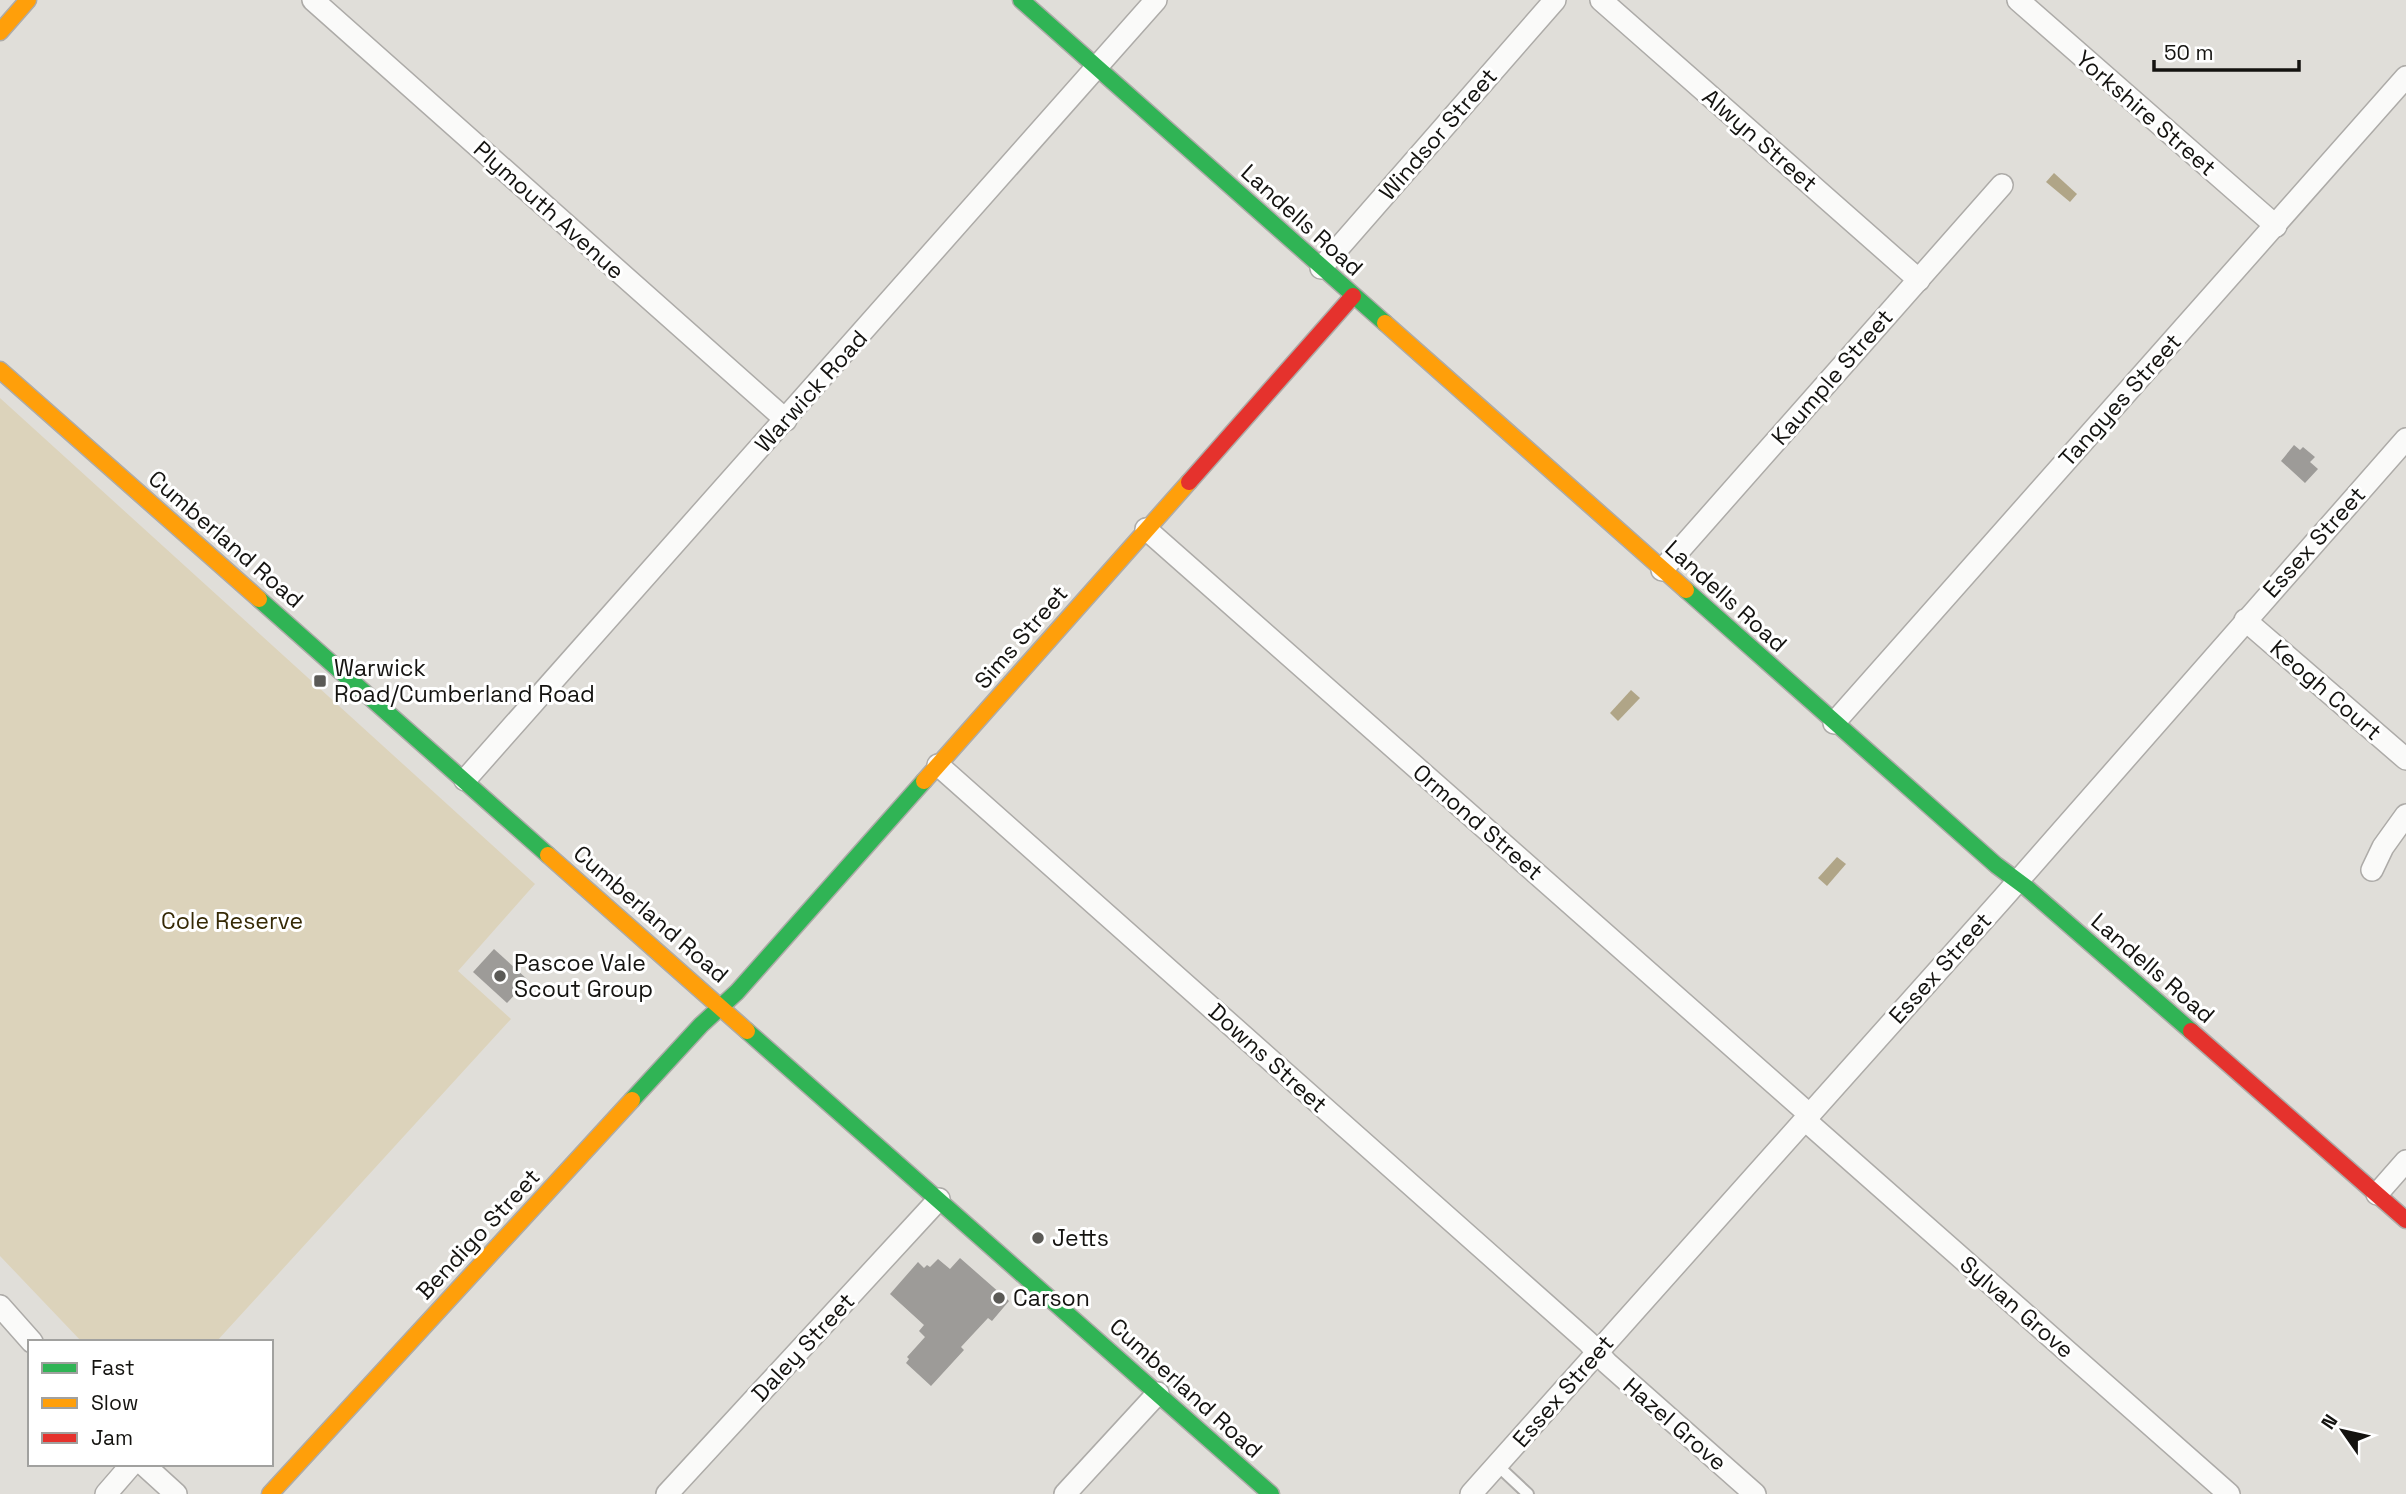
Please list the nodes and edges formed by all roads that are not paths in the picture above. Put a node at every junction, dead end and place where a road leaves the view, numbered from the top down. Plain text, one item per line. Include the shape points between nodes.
1 (28, 0) edge
2 (313, 0) edge
3 (1021, 0) edge
4 (1156, 0) edge
5 (1555, 0) edge
6 (1601, 0) edge
7 (2018, 0) edge
8 (0, 32) edge
9 (1097, 67) junction
10 (2406, 77) edge
11 (2002, 185) dead end
12 (2276, 226) junction
13 (1321, 268) junction
14 (1919, 280) junction
15 (1353, 296) junction
16 (0, 370) edge
17 (786, 419) junction
18 (2406, 439) edge
19 (1146, 528) junction
20 (1662, 570) junction
21 (2245, 620) junction
22 (1834, 723) junction
23 (2406, 759) edge
24 (938, 765) junction
25 (465, 780) junction
26 (2406, 815) edge
27 (2372, 870) dead end
28 (2017, 882) junction
29 (721, 1007) junction
30 (1807, 1117) junction
31 (2406, 1161) edge
32 (2376, 1194) junction
33 (939, 1199) junction
34 (2406, 1220) edge
35 (0, 1306) edge
36 (30, 1340) edge
37 (1597, 1352) junction
38 (1158, 1393) junction
39 (1497, 1465) junction
40 (130, 1466) edge
41 (145, 1466) edge
42 (106, 1494) edge
43 (176, 1494) edge
44 (270, 1494) edge
45 (667, 1494) edge
46 (1065, 1494) edge
47 (1271, 1494) edge
48 (1471, 1494) edge
49 (1528, 1494) edge
50 (1755, 1494) edge
51 (2229, 1494) edge

1 - 8 street
2 - 17 street, Plymouth Avenue
3 - 9 street, Landells Road
4 - 9 street, Warwick Road
5 - 13 street, Windsor Street
6 - 14 street, Alwyn Street
7 - 12 street, Yorkshire Street
9 - 13 street, Landells Road
9 - 17 street, Warwick Road
10 - 12 street, Tangyes Street
11 - 14 street, Kaumple Street
12 - 22 street, Tangyes Street
13 - 15 street, Landells Road
14 - 20 street, Kaumple Street
15 - 19 street, Sims Street
15 - 20 street, Landells Road
16 - 25 street, Cumberland Road
17 - 25 street, Warwick Road
18 - 21 street, Essex Street
19 - 24 street, Sims Street
19 - 30 street, Ormond Street
20 - 22 street, Landells Road
21 - 23 street, Keogh Court
21 - 28 street, Essex Street
22 - 28 street, Landells Road
24 - 29 street, Sims Street
24 - 37 street, Downs Street
25 - 29 street, Cumberland Road
26 - 27 street
28 - 30 street, Essex Street
28 - 32 street, Landells Road
29 - 33 street, Cumberland Road
29 - 44 street, Bendigo Street
30 - 37 street, Essex Street
30 - 51 street, Sylvan Grove
31 - 32 street
32 - 34 street, Landells Road
33 - 38 street, Cumberland Road
33 - 45 street, Daley Street
35 - 36 street
37 - 39 street, Essex Street
37 - 50 street, Hazel Grove
38 - 46 street
38 - 47 street, Cumberland Road
39 - 48 street, Essex Street
39 - 49 lane
40 - 42 street
41 - 43 street

